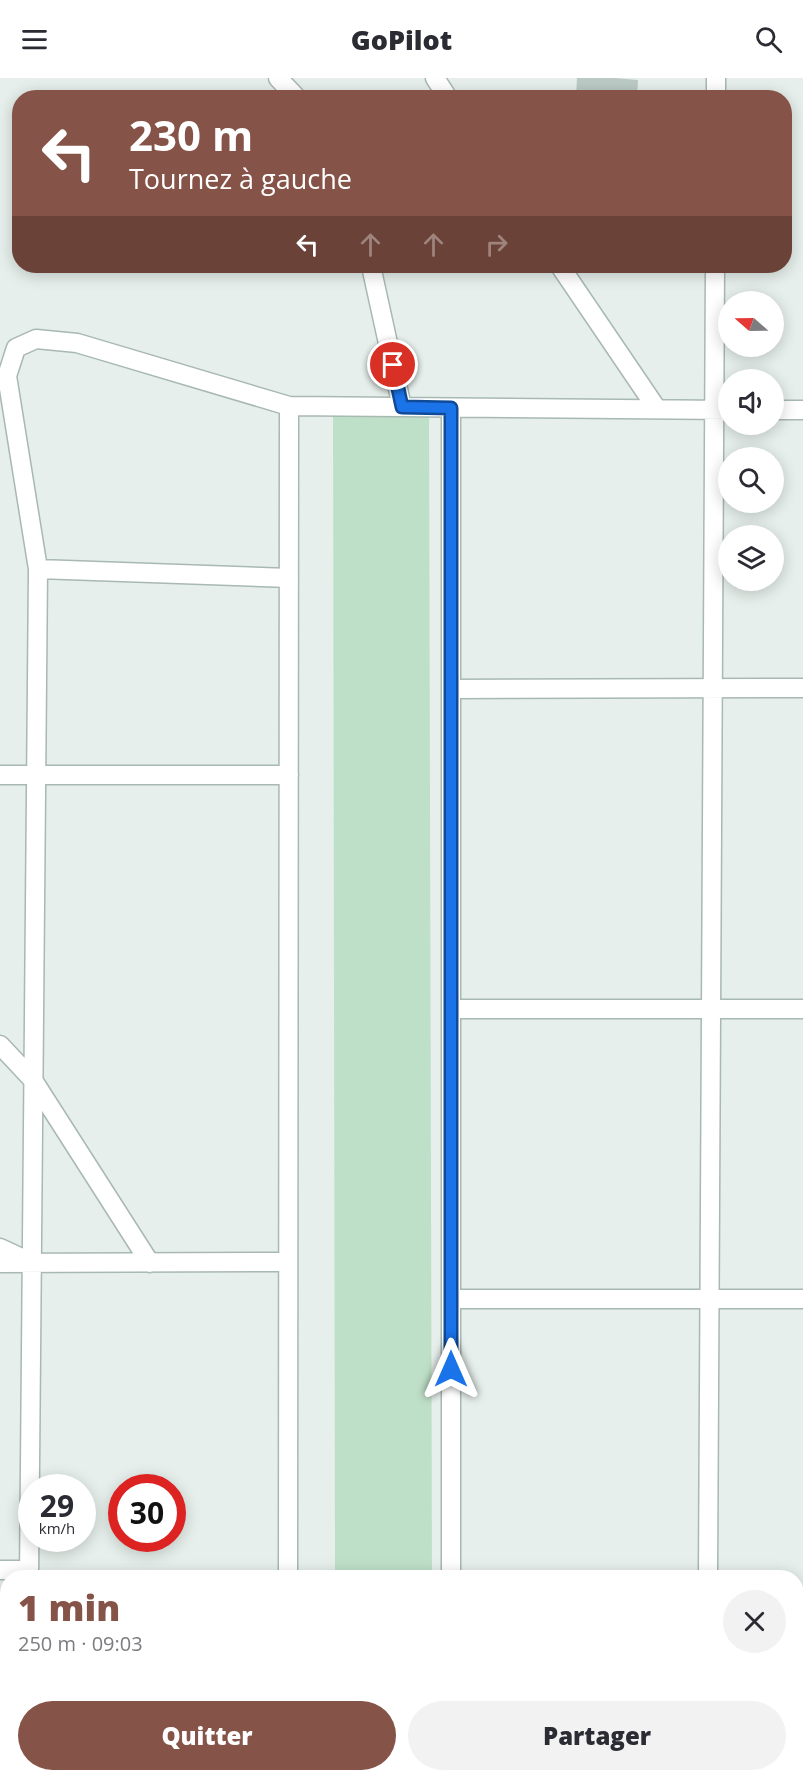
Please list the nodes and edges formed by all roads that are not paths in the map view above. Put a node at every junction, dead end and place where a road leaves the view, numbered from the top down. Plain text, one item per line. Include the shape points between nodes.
1 (278, 78) edge
2 (289, 90) edge
3 (373, 273) edge
4 (565, 273) edge
5 (715, 273) edge
6 (720, 369) edge
7 (289, 406) junction
8 (402, 407) junction
9 (451, 408) junction
10 (657, 409) junction
11 (718, 409) edge
12 (784, 410) edge
13 (803, 410) edge
14 (721, 435) edge
15 (38, 569) junction
16 (289, 578) junction
17 (713, 688) junction
18 (803, 688) edge
19 (451, 689) junction
20 (0, 775) edge
21 (36, 775) junction
22 (289, 775) junction
23 (803, 1008) edge
24 (451, 1009) junction
25 (711, 1009) junction
26 (0, 1045) edge
27 (33, 1080) junction
28 (0, 1248) edge
29 (288, 1262) junction
30 (0, 1263) edge
31 (32, 1263) junction
32 (150, 1263) junction
33 (451, 1299) junction
34 (709, 1299) junction
35 (803, 1299) edge
36 (29, 1570) edge
37 (288, 1570) edge
38 (451, 1570) edge
39 (708, 1570) edge

1 - 2 street
3 - 8 street
4 - 10 street
5 - 6 street
7 - 8 street
7 - 15 street via 77,344 36,339 16,348 7,376
7 - 16 street
8 - 9 street
9 - 10 street
9 - 19 street
10 - 11 street
12 - 13 street
14 - 17 street
15 - 16 street
15 - 21 street
16 - 22 street
17 - 18 street
17 - 19 street
17 - 25 street
19 - 24 street
20 - 21 street
21 - 22 street
21 - 27 street
22 - 29 street
23 - 25 street
24 - 25 street
24 - 33 street
25 - 34 street
26 - 27 street
27 - 31 street
27 - 32 street
28 - 31 street
29 - 32 street
29 - 37 street
30 - 31 street
31 - 32 street
31 - 36 street
33 - 34 street
33 - 38 street
34 - 35 street
34 - 39 street

